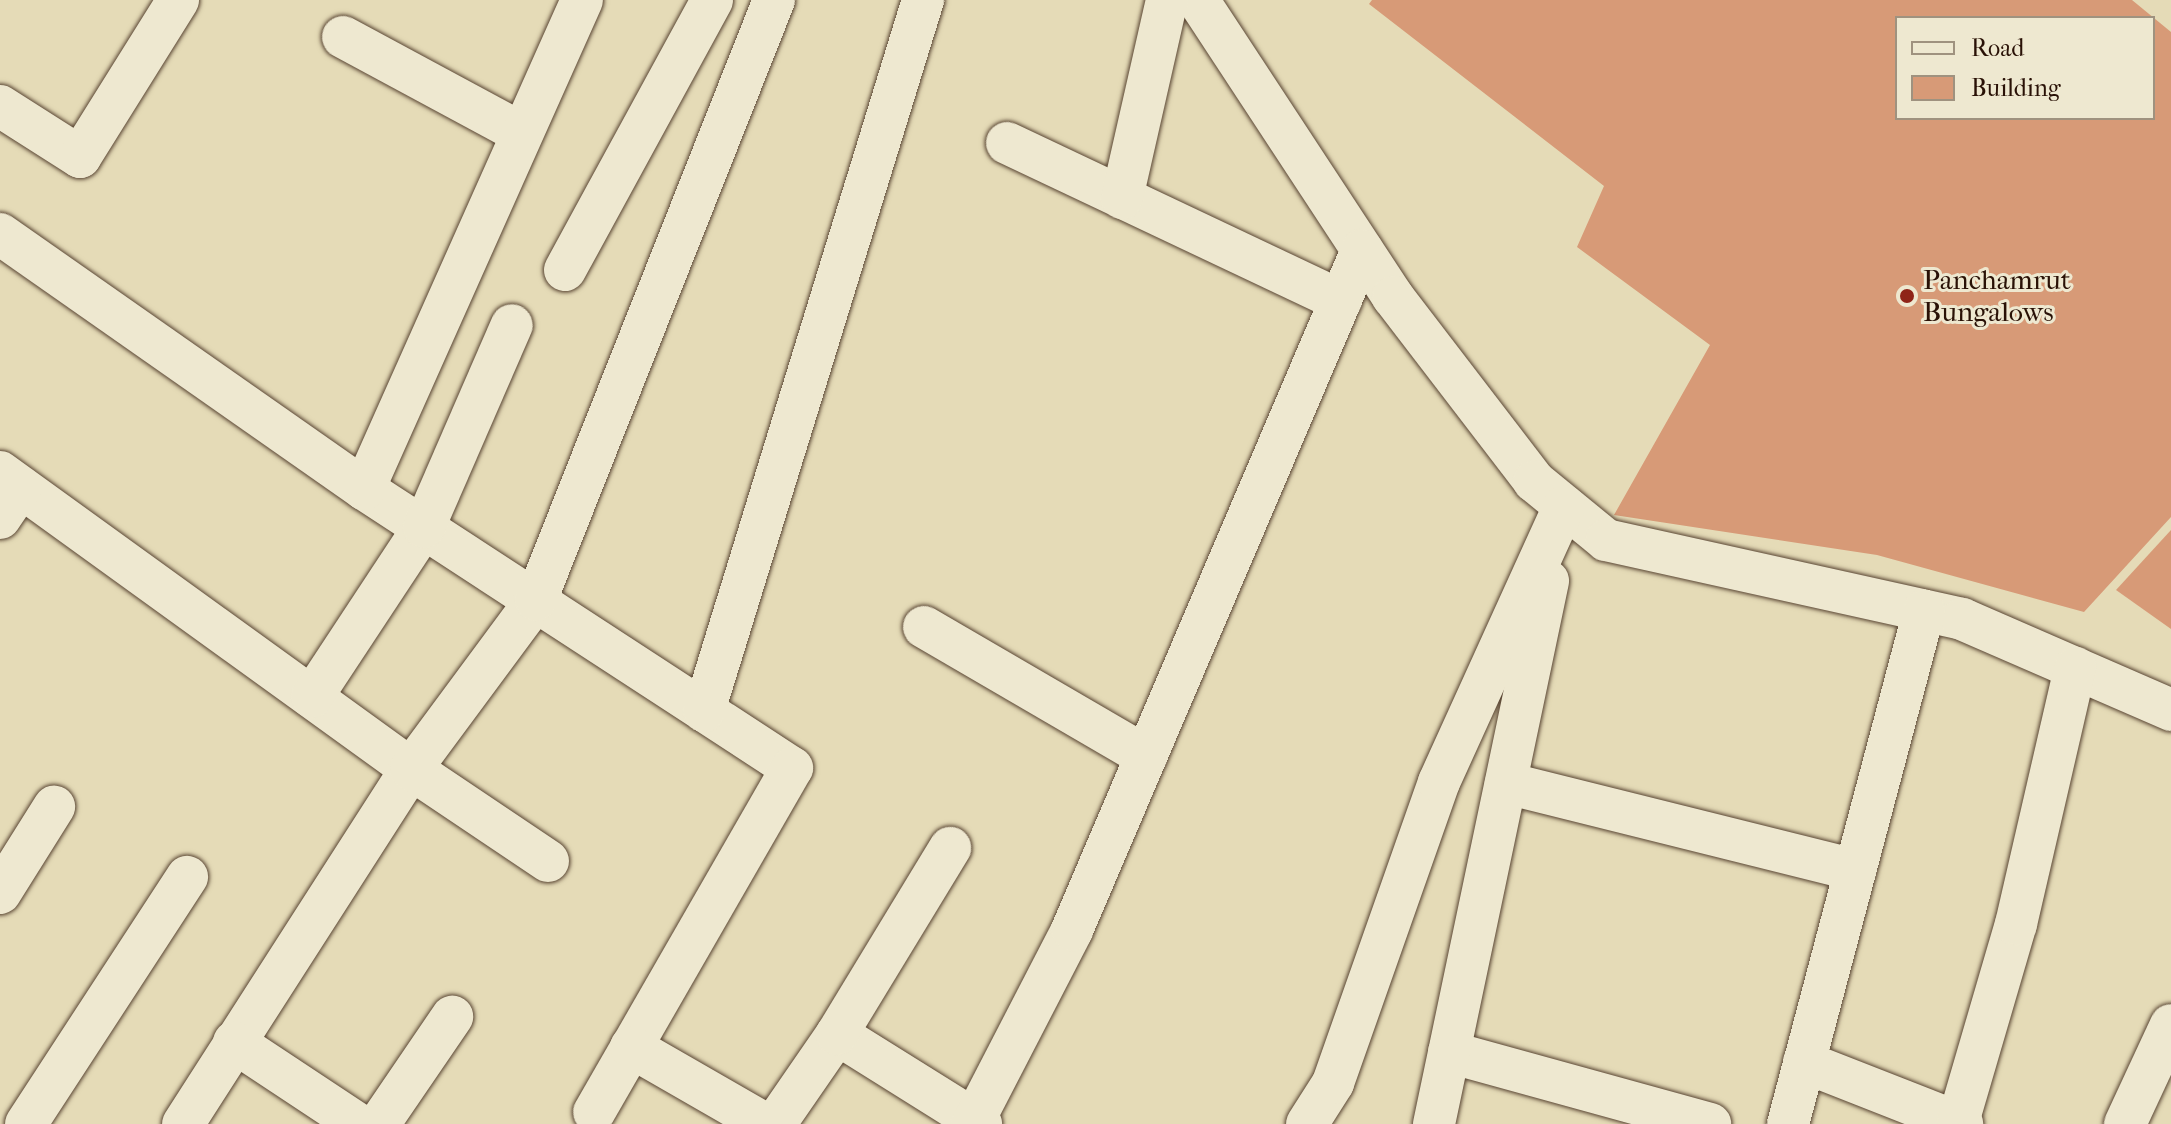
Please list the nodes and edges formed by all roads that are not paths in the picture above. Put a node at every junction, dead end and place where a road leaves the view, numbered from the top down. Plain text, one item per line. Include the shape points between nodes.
1 (178, 0) edge
2 (582, 0) edge
3 (712, 0) edge
4 (774, 0) edge
5 (923, 0) edge
6 (1167, 0) edge
7 (1198, 0) edge
8 (343, 37) dead end
9 (0, 106) edge
10 (521, 133) junction
11 (1007, 143) dead end
12 (1122, 198) junction
13 (0, 234) edge
14 (1362, 250) junction
15 (565, 270) dead end
16 (1341, 301) junction
17 (512, 325) dead end
18 (364, 489) junction
19 (7, 493) edge
20 (1564, 506) junction
21 (424, 527) junction
22 (536, 600) junction
23 (1924, 611) junction
24 (924, 627) dead end
25 (2075, 668) junction
26 (312, 697) junction
27 (2171, 710) edge
28 (704, 711) junction
29 (1146, 756) junction
30 (411, 769) junction
31 (1506, 783) junction
32 (54, 807) dead end
33 (950, 848) dead end
34 (548, 861) dead end
35 (1855, 870) junction
36 (187, 877) dead end
37 (0, 893) edge
38 (452, 1017) dead end
39 (2171, 1025) edge
40 (837, 1034) junction
41 (234, 1042) junction
42 (631, 1047) junction
43 (1449, 1052) junction
44 (1804, 1062) junction
45 (2145, 1107) edge
46 (594, 1112) dead end
47 (1943, 1120) edge
48 (976, 1123) edge
49 (26, 1124) edge
50 (183, 1124) edge
51 (358, 1124) edge
52 (379, 1124) edge
53 (765, 1124) edge
54 (775, 1124) edge
55 (1307, 1124) edge
56 (1434, 1124) edge
57 (1710, 1124) edge
58 (1788, 1124) edge

1 - 9 street via 80,157
2 - 10 street
3 - 15 street
4 - 22 street
5 - 28 street
6 - 12 street
7 - 14 street
8 - 10 street
10 - 18 street
11 - 12 street
12 - 16 street
13 - 18 street
14 - 16 street
14 - 20 street via 1534,481
16 - 29 street
17 - 21 street
18 - 21 street
19 - 26 street
20 - 23 street via 1606,540
20 - 31 street
20 - 55 street via 1439,782 1333,1083
21 - 22 street
21 - 26 street
22 - 28 street
22 - 30 street
23 - 25 street via 1962,619
23 - 35 street
24 - 29 street
25 - 27 street
25 - 47 street via 2016,924
26 - 30 street
28 - 42 street via 792,768
29 - 48 street via 1072,930
30 - 34 street
30 - 41 street
31 - 35 street
31 - 43 street
32 - 37 street
33 - 40 street
35 - 44 street
36 - 49 street
38 - 52 street
39 - 45 street
40 - 48 street
40 - 54 street
41 - 50 street
41 - 51 street
42 - 46 street
42 - 53 street
43 - 56 street
43 - 57 street
44 - 47 street
44 - 58 street

